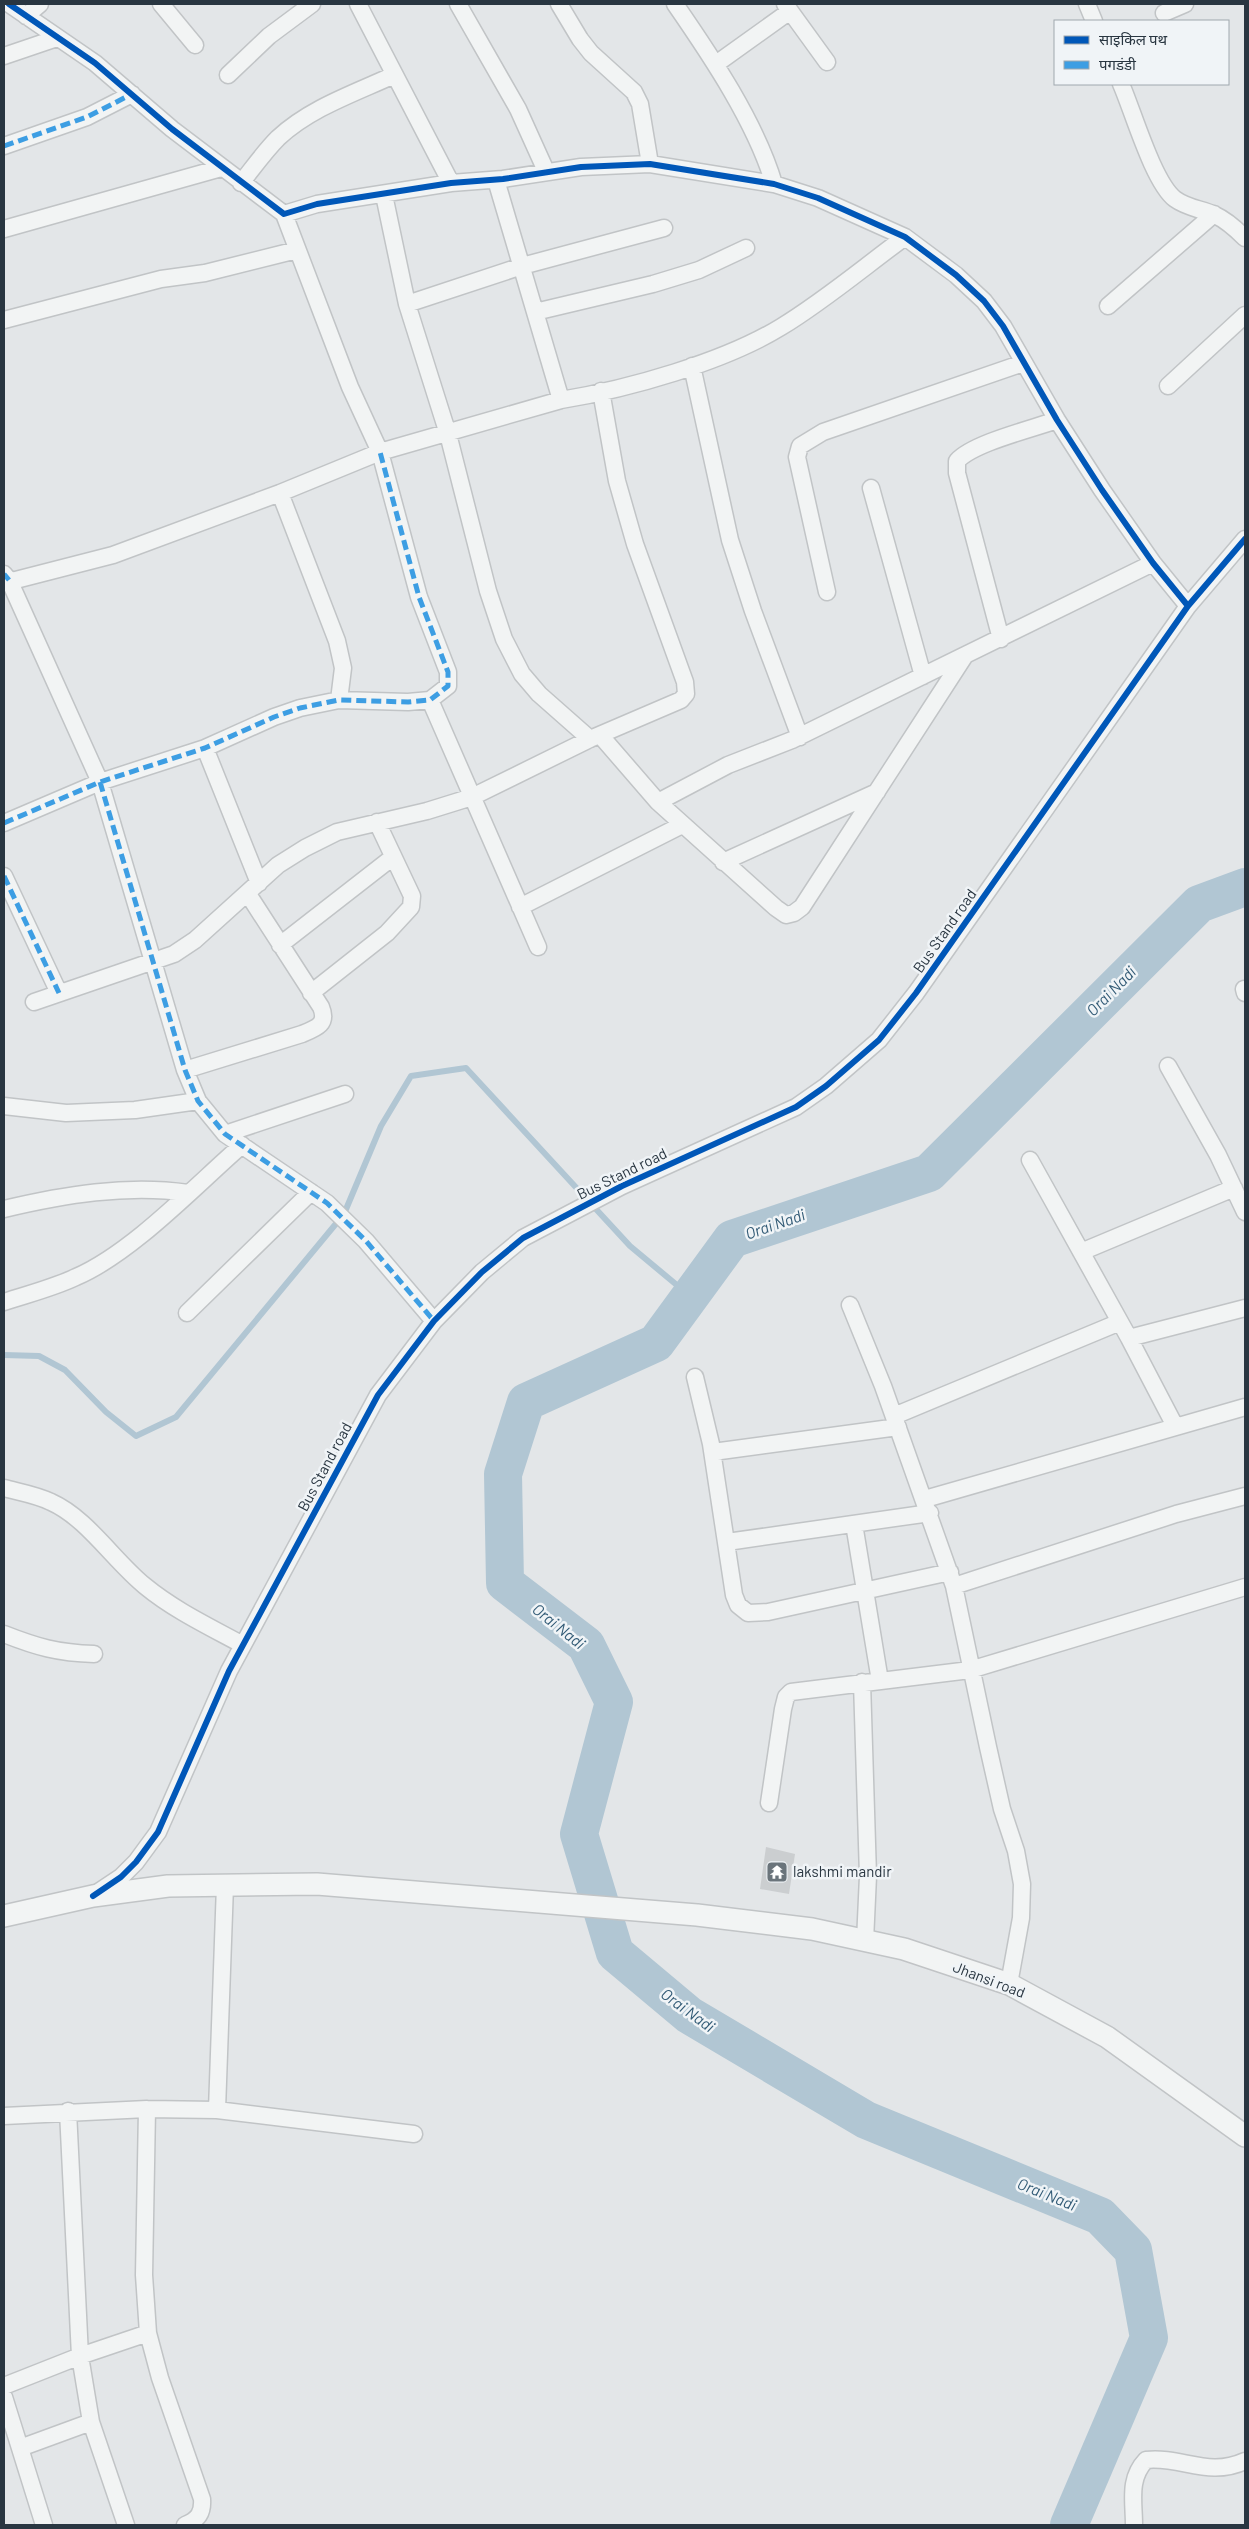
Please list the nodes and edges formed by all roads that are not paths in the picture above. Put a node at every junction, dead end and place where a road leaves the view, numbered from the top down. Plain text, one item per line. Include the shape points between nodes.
1 (9, 4) edge
2 (40, 4) edge
3 (161, 4) edge
4 (312, 4) edge
5 (358, 4) edge
6 (458, 4) edge
7 (559, 4) edge
8 (675, 4) edge
9 (1086, 4) edge
10 (1185, 4) edge
11 (788, 8) edge
12 (1164, 13) dead end
13 (26, 16) junction
14 (1094, 20) edge
15 (57, 38) junction
16 (195, 45) dead end
17 (4, 56) edge
18 (826, 62) dead end
19 (716, 64) junction
20 (228, 75) dead end
21 (394, 75) junction
22 (1121, 85) edge
23 (132, 94) junction
24 (4, 146) edge
25 (650, 164) junction
26 (221, 168) junction
27 (546, 171) junction
28 (496, 180) junction
29 (241, 183) junction
30 (451, 183) junction
31 (774, 184) junction
32 (384, 194) junction
33 (284, 214) junction
34 (1214, 214) junction
35 (664, 228) dead end
36 (4, 229) edge
37 (904, 237) junction
38 (1245, 238) edge
39 (746, 248) dead end
40 (298, 250) junction
41 (522, 266) junction
42 (407, 304) junction
43 (1108, 306) dead end
44 (535, 312) junction
45 (1245, 315) edge
46 (4, 320) edge
47 (1023, 364) junction
48 (692, 366) junction
49 (1168, 386) dead end
50 (601, 392) junction
51 (561, 400) junction
52 (1057, 420) junction
53 (448, 434) junction
54 (380, 452) junction
55 (871, 488) dead end
56 (280, 494) junction
57 (1245, 539) edge
58 (1153, 563) junction
59 (5, 579) edge
60 (828, 592) dead end
61 (1188, 606) junction
62 (1001, 639) junction
63 (964, 658) junction
64 (922, 676) junction
65 (339, 700) junction
66 (430, 700) junction
67 (800, 736) junction
68 (595, 737) junction
69 (205, 748) junction
70 (100, 782) junction
71 (877, 792) junction
72 (472, 797) junction
73 (658, 802) junction
74 (377, 822) junction
75 (4, 824) edge
76 (682, 825) junction
77 (393, 857) junction
78 (723, 862) junction
79 (4, 876) edge
80 (253, 889) junction
81 (520, 907) junction
82 (280, 945) junction
83 (538, 947) dead end
84 (153, 963) junction
85 (59, 992) junction
86 (311, 992) junction
87 (34, 1002) dead end
88 (1168, 1066) dead end
89 (185, 1070) junction
90 (345, 1094) dead end
91 (198, 1101) junction
92 (4, 1106) edge
93 (225, 1134) junction
94 (242, 1145) junction
95 (1030, 1160) dead end
96 (1234, 1188) junction
97 (311, 1192) junction
98 (188, 1193) junction
99 (4, 1209) edge
100 (1245, 1212) edge
101 (1081, 1252) junction
102 (4, 1302) edge
103 (850, 1305) dead end
104 (1245, 1308) edge
105 (186, 1313) dead end
106 (434, 1321) junction
107 (1120, 1322) junction
108 (1129, 1338) junction
109 (695, 1377) dead end
110 (1245, 1407) edge
111 (896, 1422) junction
112 (1175, 1426) junction
113 (713, 1452) junction
114 (4, 1488) edge
115 (1245, 1496) edge
116 (927, 1506) junction
117 (854, 1524) junction
118 (727, 1542) junction
119 (952, 1579) junction
120 (1245, 1587) edge
121 (864, 1592) junction
122 (4, 1634) edge
123 (243, 1645) junction
124 (94, 1654) dead end
125 (970, 1670) junction
126 (880, 1681) junction
127 (862, 1682) junction
128 (769, 1803) dead end
129 (225, 1885) junction
130 (93, 1896) junction
131 (4, 1916) edge
132 (865, 1941) junction
133 (1009, 1984) junction
134 (147, 2109) junction
135 (217, 2110) junction
136 (68, 2112) junction
137 (4, 2116) edge
138 (414, 2134) dead end
139 (1245, 2136) edge
140 (148, 2333) junction
141 (80, 2356) junction
142 (4, 2386) edge
143 (4, 2397) edge
144 (6, 2416) edge
145 (91, 2422) junction
146 (20, 2448) junction
147 (1245, 2461) edge
148 (44, 2525) edge
149 (126, 2525) edge
150 (185, 2525) edge
151 (1134, 2525) edge

1 - 13 street
2 - 13 street
3 - 16 street
4 - 20 street via 269,36
5 - 21 street
6 - 27 street via 518,109
7 - 25 street via 591,53 634,92 640,104
8 - 19 street
9 - 14 street
10 - 12 street
11 - 18 street
11 - 19 street
13 - 15 street
15 - 17 street
15 - 23 street via 95,62
19 - 31 street via 770,169
21 - 29 street via 306,118 279,138
21 - 30 street
22 - 34 street via 1166,190 1175,199
23 - 24 street via 87,117
23 - 26 street
25 - 27 street
25 - 31 street
26 - 29 street
26 - 36 street
27 - 28 street
28 - 30 street
28 - 41 street
29 - 33 street
30 - 32 street
31 - 37 street via 818,198
32 - 33 street via 318,204
32 - 42 street
33 - 40 street
34 - 38 street
34 - 43 street
35 - 41 street
37 - 47 street via 956,275 984,301 1003,326
37 - 48 street via 781,327 740,348
39 - 44 street via 699,270 653,284
40 - 46 street via 205,273 161,280
40 - 54 street via 350,387
41 - 42 street
41 - 44 street
42 - 53 street
44 - 51 street
45 - 49 street
47 - 52 street
47 - 60 street via 823,432 800,446 797,458
48 - 50 street
48 - 67 street via 730,540
50 - 51 street
50 - 68 street via 617,481 635,544 685,682 686,694 669,706
51 - 53 street
52 - 58 street
52 - 62 street via 978,447 962,454 957,461 957,473
53 - 54 street
53 - 68 street via 488,591 504,639 522,674 539,694
54 - 56 street
54 - 66 street via 419,597 448,672 448,686
55 - 64 street
56 - 59 street via 112,555
56 - 65 street via 337,641 343,668
57 - 61 street, Bus Stand road
58 - 61 street
58 - 62 street
59 - 70 street
61 - 106 street, Bus Stand road via 916,993 879,1040 826,1086 796,1107 622,1186 523,1238 482,1272
62 - 63 street
63 - 64 street
63 - 71 street
64 - 67 street
65 - 66 street
65 - 69 street via 274,717
66 - 72 street
67 - 73 street via 728,765
68 - 72 street
68 - 73 street
69 - 70 street
69 - 80 street
70 - 75 street
70 - 84 street
71 - 78 street
71 - 78 street via 802,907 794,913 786,915 776,908
72 - 74 street
72 - 81 street
73 - 76 street
74 - 77 street
74 - 80 street via 337,832 305,848 278,866
76 - 78 street
76 - 81 street
77 - 82 street
77 - 86 street via 412,896 411,907 387,933
79 - 85 street
80 - 82 street
80 - 84 street via 194,940
81 - 83 street
82 - 86 street
84 - 85 street
84 - 89 street
85 - 87 street
86 - 89 street via 324,1014 318,1028
88 - 96 street
89 - 91 street
90 - 93 street
91 - 92 street via 135,1110 66,1113
91 - 93 street
93 - 94 street
94 - 97 street
94 - 98 street
95 - 101 street
96 - 100 street
96 - 101 street
97 - 105 street
97 - 106 street via 327,1202 366,1241
98 - 99 street via 156,1188 126,1190 38,1201
98 - 102 street via 108,1259 76,1277
101 - 107 street
103 - 111 street
104 - 108 street
106 - 123 street, Bus Stand road via 378,1395
107 - 108 street
107 - 111 street
108 - 112 street
109 - 113 street
110 - 112 street
111 - 113 street
111 - 116 street
112 - 116 street
113 - 118 street
114 - 123 street via 51,1502 72,1514 152,1592
115 - 119 street
116 - 117 street
116 - 119 street
117 - 118 street
117 - 121 street
118 - 121 street via 734,1595 738,1606 748,1613 768,1612
119 - 121 street
119 - 125 street
120 - 125 street
121 - 126 street
122 - 124 street via 63,1653
123 - 130 street, Bus Stand road via 158,1832 121,1878
125 - 126 street
125 - 133 street via 1022,1884 1021,1918
126 - 127 street
127 - 128 street via 800,1690 786,1697
127 - 132 street via 868,1876
129 - 130 street, Jhansi road via 168,1886
129 - 132 street, Jhansi road via 317,1884 696,1915 812,1930
129 - 135 street
130 - 131 street, Jhansi road
132 - 133 street, Jhansi road via 904,1949
133 - 139 street, Jhansi road via 1108,2037
134 - 135 street
134 - 136 street
134 - 140 street via 144,2275
135 - 138 street
136 - 137 street
136 - 141 street
140 - 141 street
140 - 150 street via 160,2378 202,2499 200,2516
141 - 142 street
141 - 145 street
143 - 144 street
144 - 146 street
145 - 146 street
145 - 149 street
146 - 148 street
147 - 151 street via 1221,2469 1160,2459 1146,2460 1134,2478

